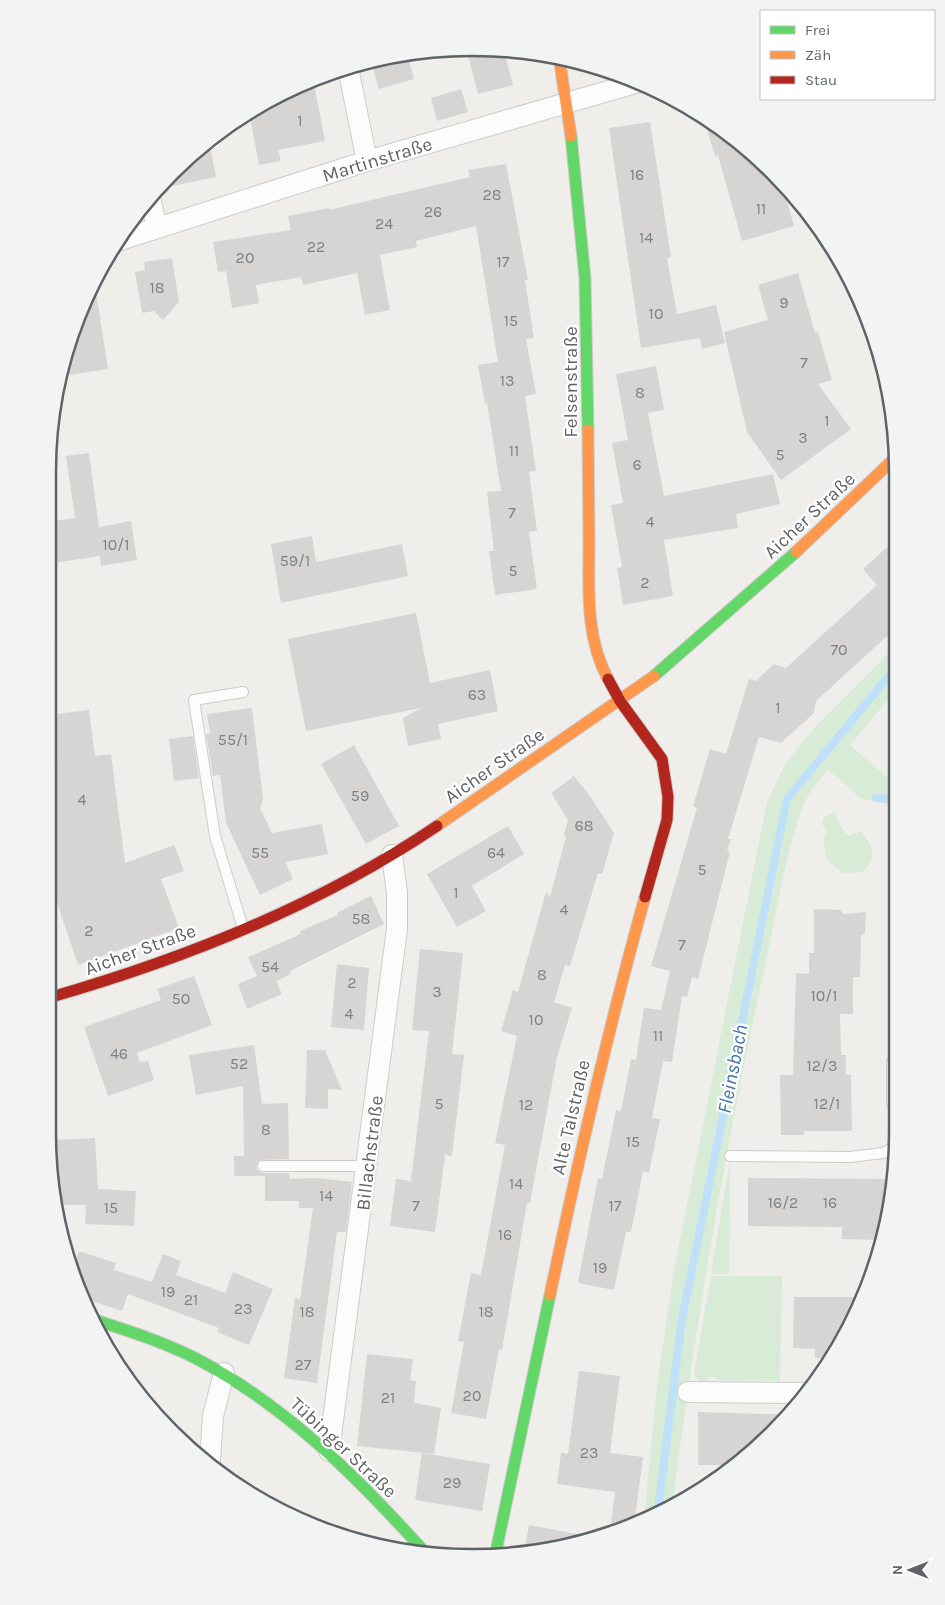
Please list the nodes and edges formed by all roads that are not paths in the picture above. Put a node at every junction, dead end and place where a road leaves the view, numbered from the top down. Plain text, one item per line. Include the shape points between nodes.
1 (560, 65) edge
2 (349, 75) edge
3 (626, 86) edge
4 (566, 103) junction
5 (367, 161) junction
6 (152, 207) edge
7 (157, 228) junction
8 (129, 237) edge
9 (889, 464) edge
10 (243, 692) dead end
11 (620, 701) junction
12 (392, 855) junction
13 (243, 929) junction
14 (56, 996) edge
15 (888, 1150) edge
16 (730, 1156) dead end
17 (262, 1166) dead end
18 (367, 1166) junction
19 (102, 1322) edge
20 (224, 1373) junction
21 (688, 1392) dead end
22 (797, 1393) edge
23 (329, 1452) junction
24 (210, 1456) edge
25 (418, 1545) edge
26 (497, 1548) edge

1 - 4 street, Felsenstraße
2 - 5 street
3 - 4 street, Martinstraße
4 - 5 street, Martinstraße
4 - 11 street, Felsenstraße via 580,219 588,340 591,624 600,664
5 - 7 street, Martinstraße
6 - 7 street
7 - 8 street, Martinstraße
9 - 11 street, Aicher Straße via 714,627
10 - 13 lane via 194,700 215,836
11 - 12 street, Aicher Straße
11 - 26 street, Alte Talstraße via 662,759 668,797 667,820 614,1006 587,1117
12 - 13 street, Aicher Straße
12 - 18 street, Billachstraße via 397,929
13 - 14 street, Aicher Straße via 107,981
15 - 16 lane via 850,1157
17 - 18 lane
18 - 23 street, Billachstraße
19 - 20 street, Tübinger Straße via 171,1347
20 - 23 street, Tübinger Straße via 287,1415
20 - 24 street via 213,1416
21 - 22 street
23 - 25 street, Tübinger Straße

